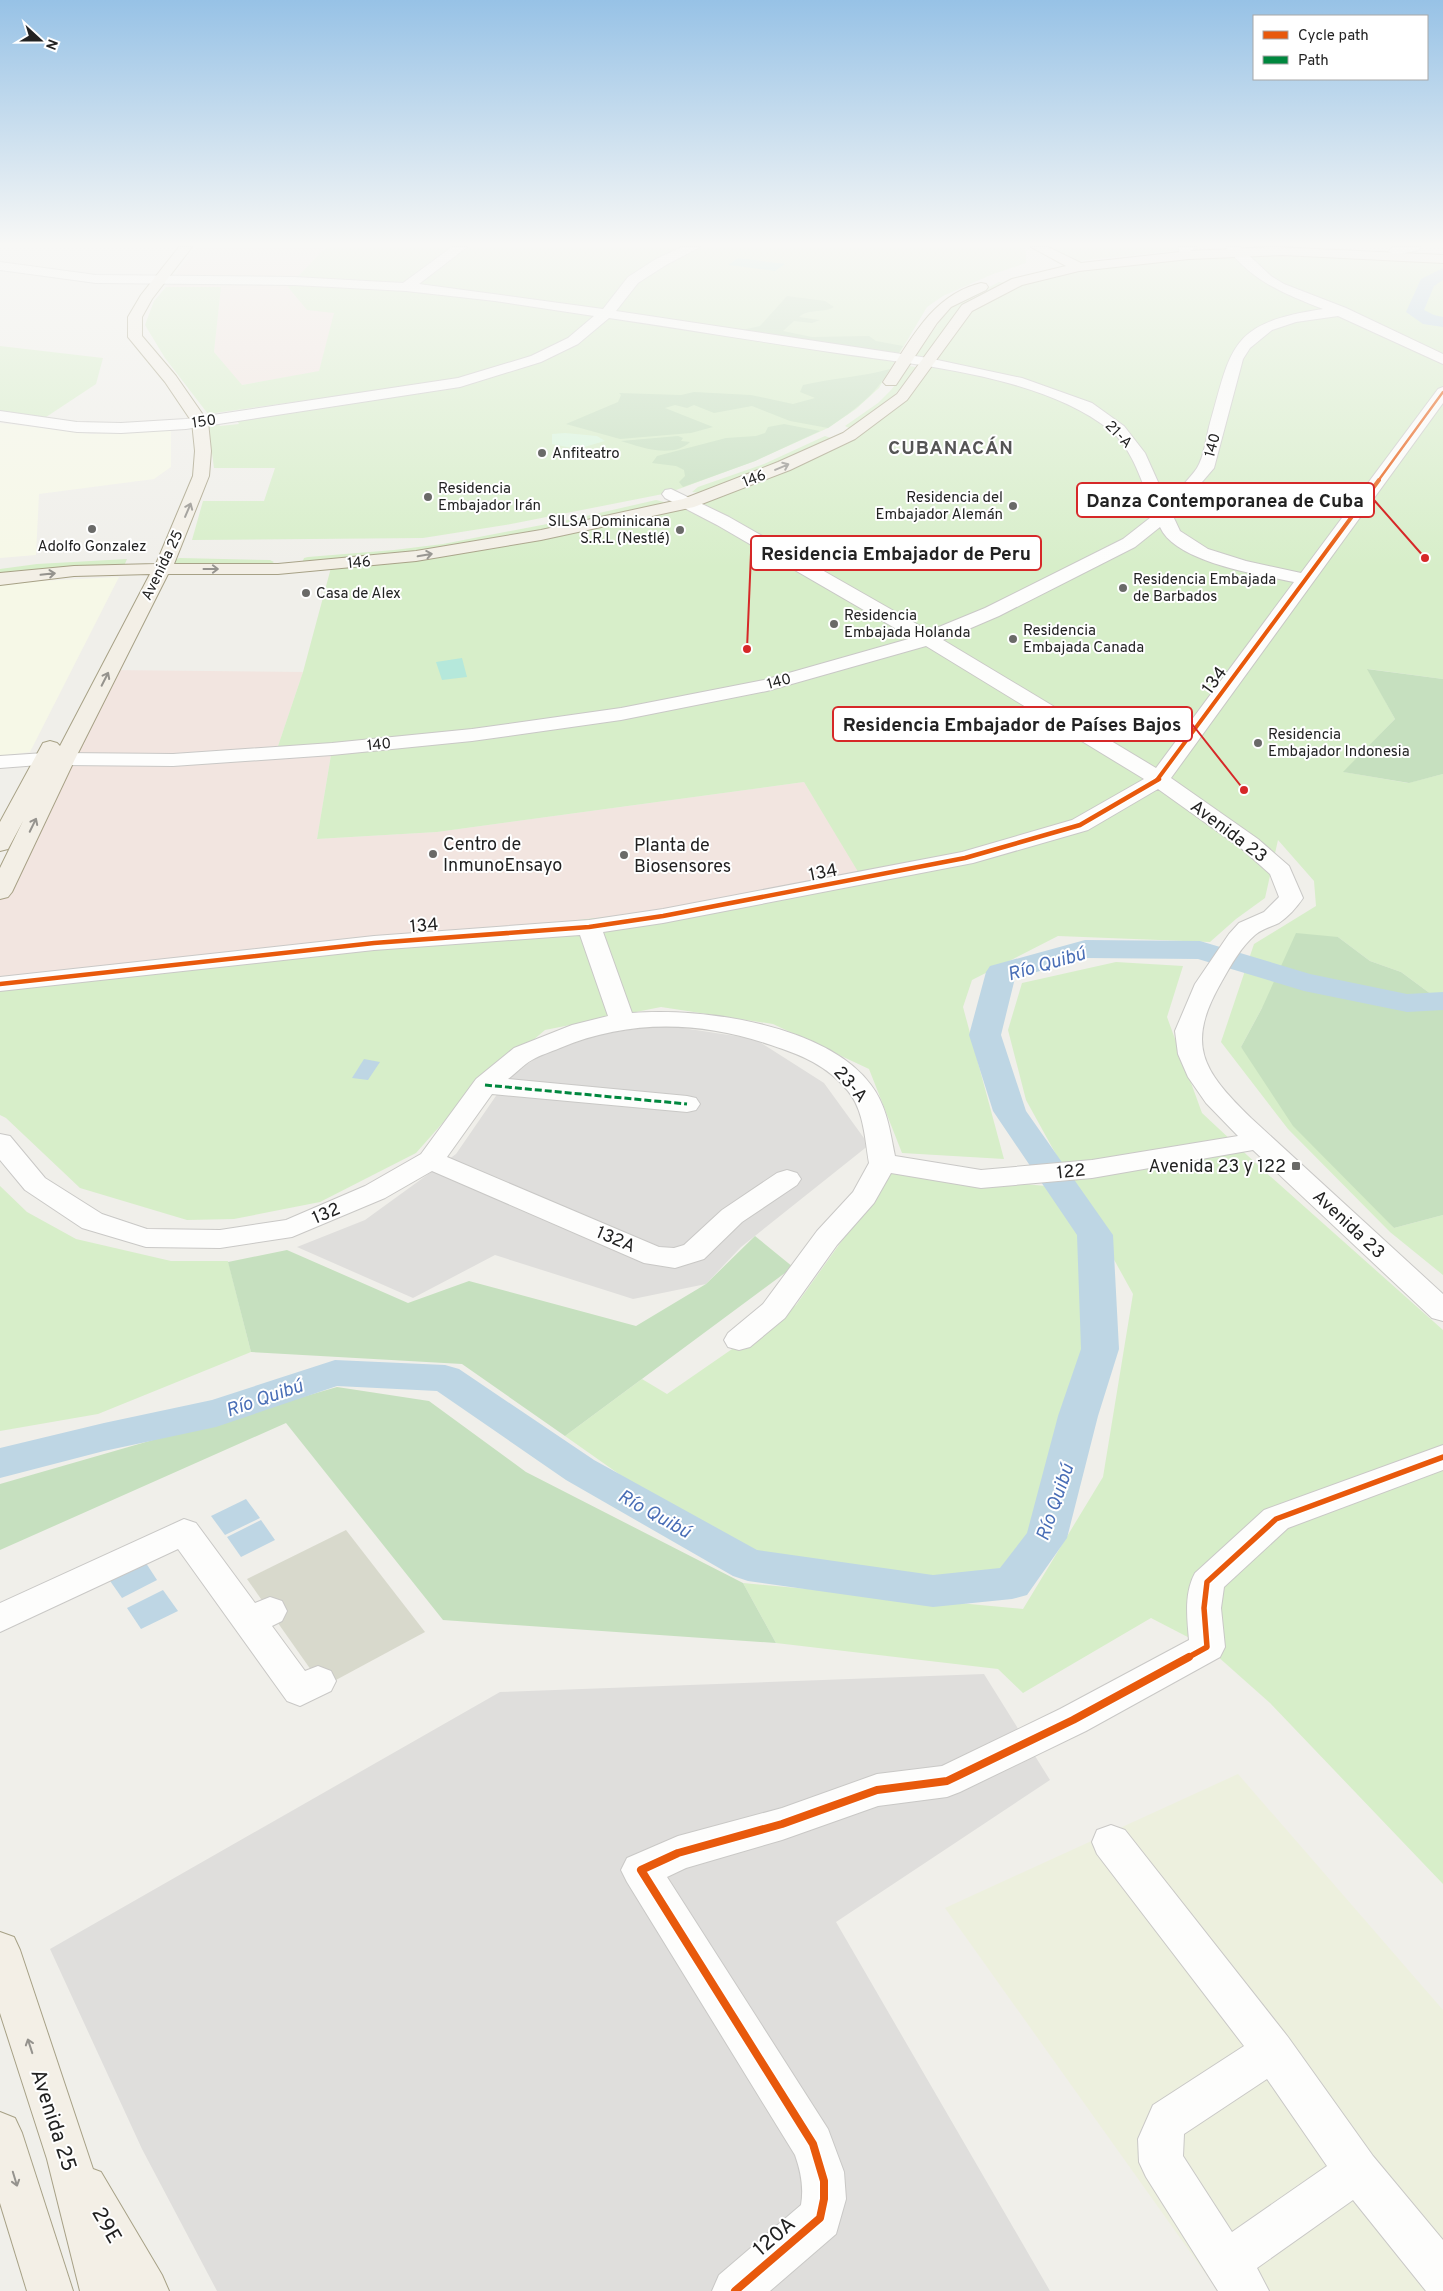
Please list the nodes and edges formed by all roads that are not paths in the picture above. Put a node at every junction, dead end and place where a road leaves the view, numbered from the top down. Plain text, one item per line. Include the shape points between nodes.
1 (135, 354) edge
2 (547, 354) edge
3 (869, 354) edge
4 (911, 354) edge
5 (934, 354) edge
6 (1238, 354) edge
7 (1432, 354) edge
8 (907, 360) junction
9 (1443, 360) edge
10 (928, 362) junction
11 (1443, 392) edge
12 (0, 416) edge
13 (193, 423) junction
14 (840, 428) junction
15 (671, 494) junction
16 (688, 503) junction
17 (1164, 515) junction
18 (162, 528) dead end
19 (156, 562) junction
20 (280, 562) junction
21 (0, 564) edge
22 (0, 579) edge
23 (1304, 579) junction
24 (928, 639) junction
25 (54, 759) junction
26 (0, 762) edge
27 (1159, 779) junction
28 (0, 844) edge
29 (6, 860) edge
30 (0, 892) edge
31 (589, 927) junction
32 (0, 984) edge
33 (622, 1021) junction
34 (485, 1085) junction
35 (687, 1104) dead end
36 (1259, 1141) junction
37 (0, 1142) edge
38 (431, 1160) junction
39 (882, 1163) junction
40 (787, 1179) dead end
41 (1443, 1310) edge
42 (739, 1340) dead end
43 (1443, 1457) edge
44 (0, 1618) edge
45 (318, 1681) dead end
46 (1111, 1842) dead end
47 (0, 1950) edge
48 (1273, 2051) junction
49 (0, 2133) edge
50 (69, 2159) junction
51 (1357, 2171) junction
52 (1443, 2276) edge
53 (1236, 2277) edge
54 (50, 2291) edge
55 (103, 2291) edge
56 (146, 2291) edge
57 (735, 2291) edge

1 - 13 main road, Avenida 25
2 - 13 street, 150 via 460,382
3 - 8 street, 21-A
4 - 8 main road, 146
5 - 10 main road, 146
6 - 17 street, 140 via 1206,468
7 - 9 street
8 - 10 street, 21-A
8 - 14 main road, 146 via 884,391
10 - 14 main road, 146 via 902,397 882,414
10 - 17 street, 21-A via 1017,381 1086,406 1118,429 1137,453
11 - 23 street, 134
12 - 13 street, 150 via 77,428
13 - 18 main road, Avenida 25 via 184,477
19 -> 13 main road, Avenida 25 via 201,476 203,452
14 - 15 main road, 146
16 -> 14 main road, 146 via 784,466
15 - 16 street, Avenida 23
15 - 20 main road, 146 via 467,535
20 -> 16 main road, 146 via 416,556 541,535
16 - 24 street, Avenida 23
17 - 23 street, 21-A via 1172,534 1202,553 1242,566
17 - 24 street, 140 via 1129,543 992,612
19 - 20 main road, 146
19 - 21 main road, 146 via 65,558
22 -> 19 main road, 146
19 - 25 main road, Avenida 25
23 - 27 street, 134
24 - 25 street, 140 via 767,685 621,714 472,735 173,760
24 - 27 street, Avenida 23
25 - 26 street, 140
25 - 28 main road, Avenida 25
29 -> 25 main road, Avenida 25
27 - 31 street, 134 via 1080,825 965,858 673,915
27 - 36 street, Avenida 23 via 1281,870 1291,898 1272,916 1246,930 1223,959 1203,992 1187,1040 1198,1072 1216,1099
29 - 30 main road, Avenida 25
31 - 32 street, 134 via 374,943
31 - 33 street
33 - 34 street, 132 via 581,1030 523,1054
33 - 39 street, 23-A via 662,1018 739,1026 814,1051 841,1067 861,1089 872,1110
34 - 35 street
34 - 38 street, 132
36 - 39 street, 122 via 1092,1169 981,1179
36 - 41 street, Avenida 23
37 - 38 street, 132 via 36,1184 92,1221 146,1238 220,1239 292,1228 375,1192
38 - 40 street, 132A via 654,1256 675,1258 694,1252 732,1216
39 - 42 street via 864,1198 826,1238 774,1311
43 - 57 street, 120A via 1276,1519 1207,1582 1204,1608 1206,1647 1073,1720 947,1782 877,1790 782,1824 678,1853 641,1870 813,2144 824,2172 826,2201 820,2218
44 - 45 street via 184,1532 259,1616 300,1691
46 - 48 street
50 -> 47 main road, Avenida 25
48 - 51 street
48 - 53 street via 1168,2120 1160,2139 1161,2162
49 -> 54 main road
50 - 55 main road, Avenida 25
50 - 56 main road, 29E
51 - 52 street
51 - 53 street

